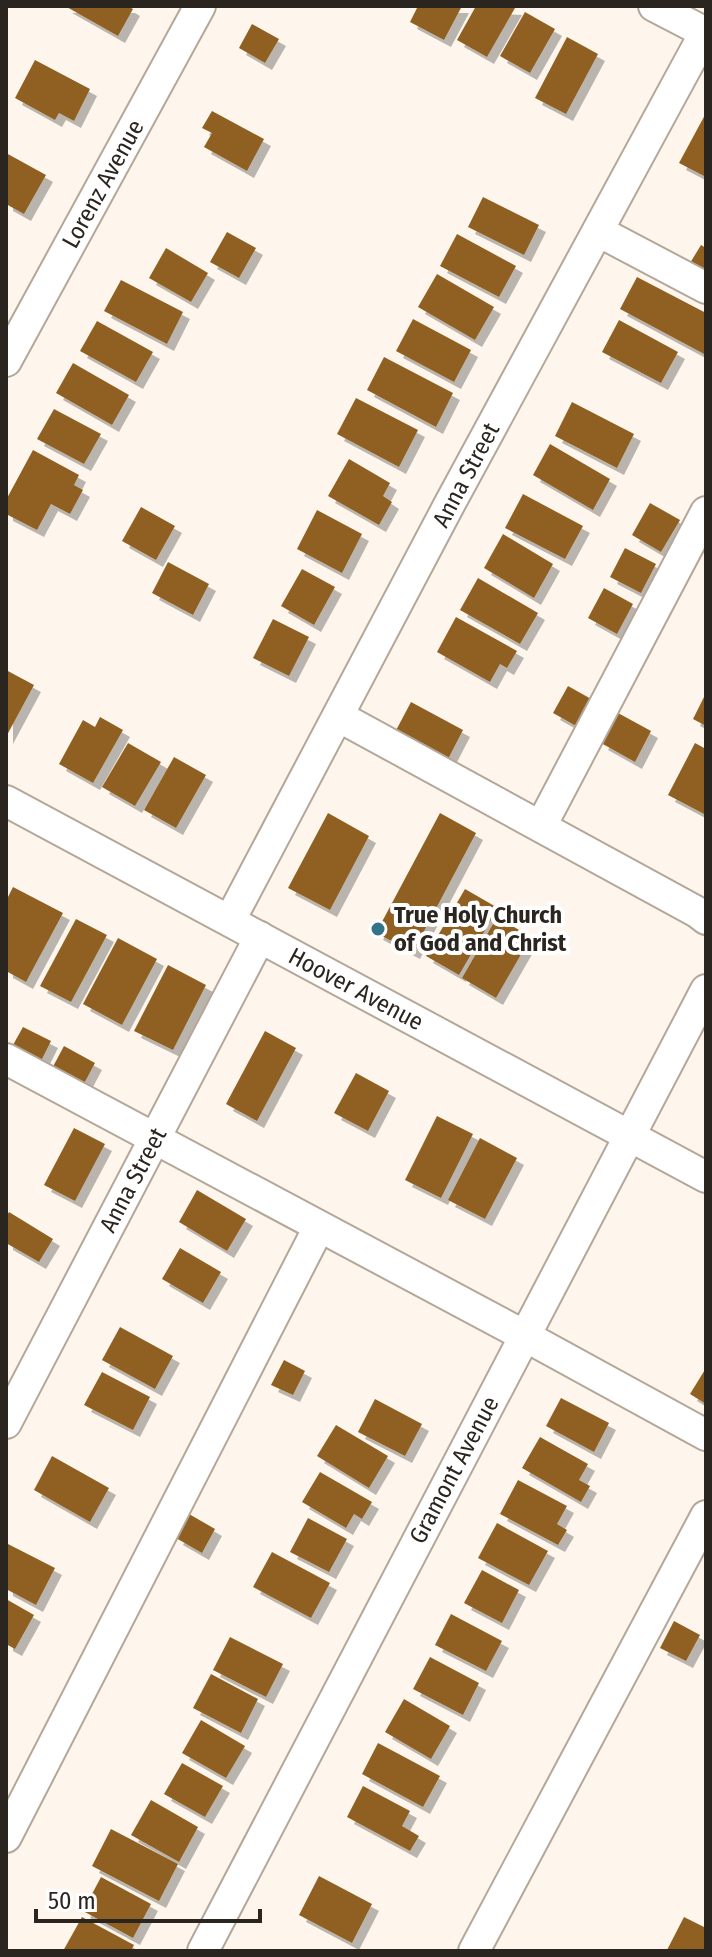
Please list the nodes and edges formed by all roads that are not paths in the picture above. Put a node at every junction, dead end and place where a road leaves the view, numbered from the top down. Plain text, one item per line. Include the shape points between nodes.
1 (200, 6) edge
2 (654, 6) edge
3 (706, 33) edge
4 (598, 231) junction
5 (706, 288) edge
6 (6, 361) edge
7 (706, 512) edge
8 (338, 716) junction
9 (6, 801) edge
10 (541, 826) junction
11 (706, 919) edge
12 (230, 920) junction
13 (260, 937) junction
14 (706, 990) edge
15 (6, 1059) edge
16 (629, 1136) junction
17 (154, 1139) junction
18 (706, 1177) edge
19 (319, 1227) junction
20 (525, 1336) junction
21 (6, 1423) edge
22 (706, 1435) edge
23 (706, 1516) edge
24 (6, 1837) edge
25 (203, 1951) edge
26 (474, 1951) edge

1 - 6 street, Lorenz Avenue
2 - 3 street
3 - 4 street, Anna Street
4 - 5 street
4 - 8 street, Anna Street
7 - 10 street
8 - 10 street
8 - 12 street, Anna Street
9 - 12 street, Hoover Avenue
10 - 11 street
12 - 13 street, Hoover Avenue
13 - 16 street, Hoover Avenue
13 - 17 street, Anna Street
14 - 16 street, Gramont Avenue
15 - 17 street
16 - 18 street, Hoover Avenue
16 - 20 street, Gramont Avenue
17 - 19 street
17 - 21 street, Anna Street
19 - 20 street
19 - 24 street
20 - 22 street
20 - 25 street, Gramont Avenue
23 - 26 street

